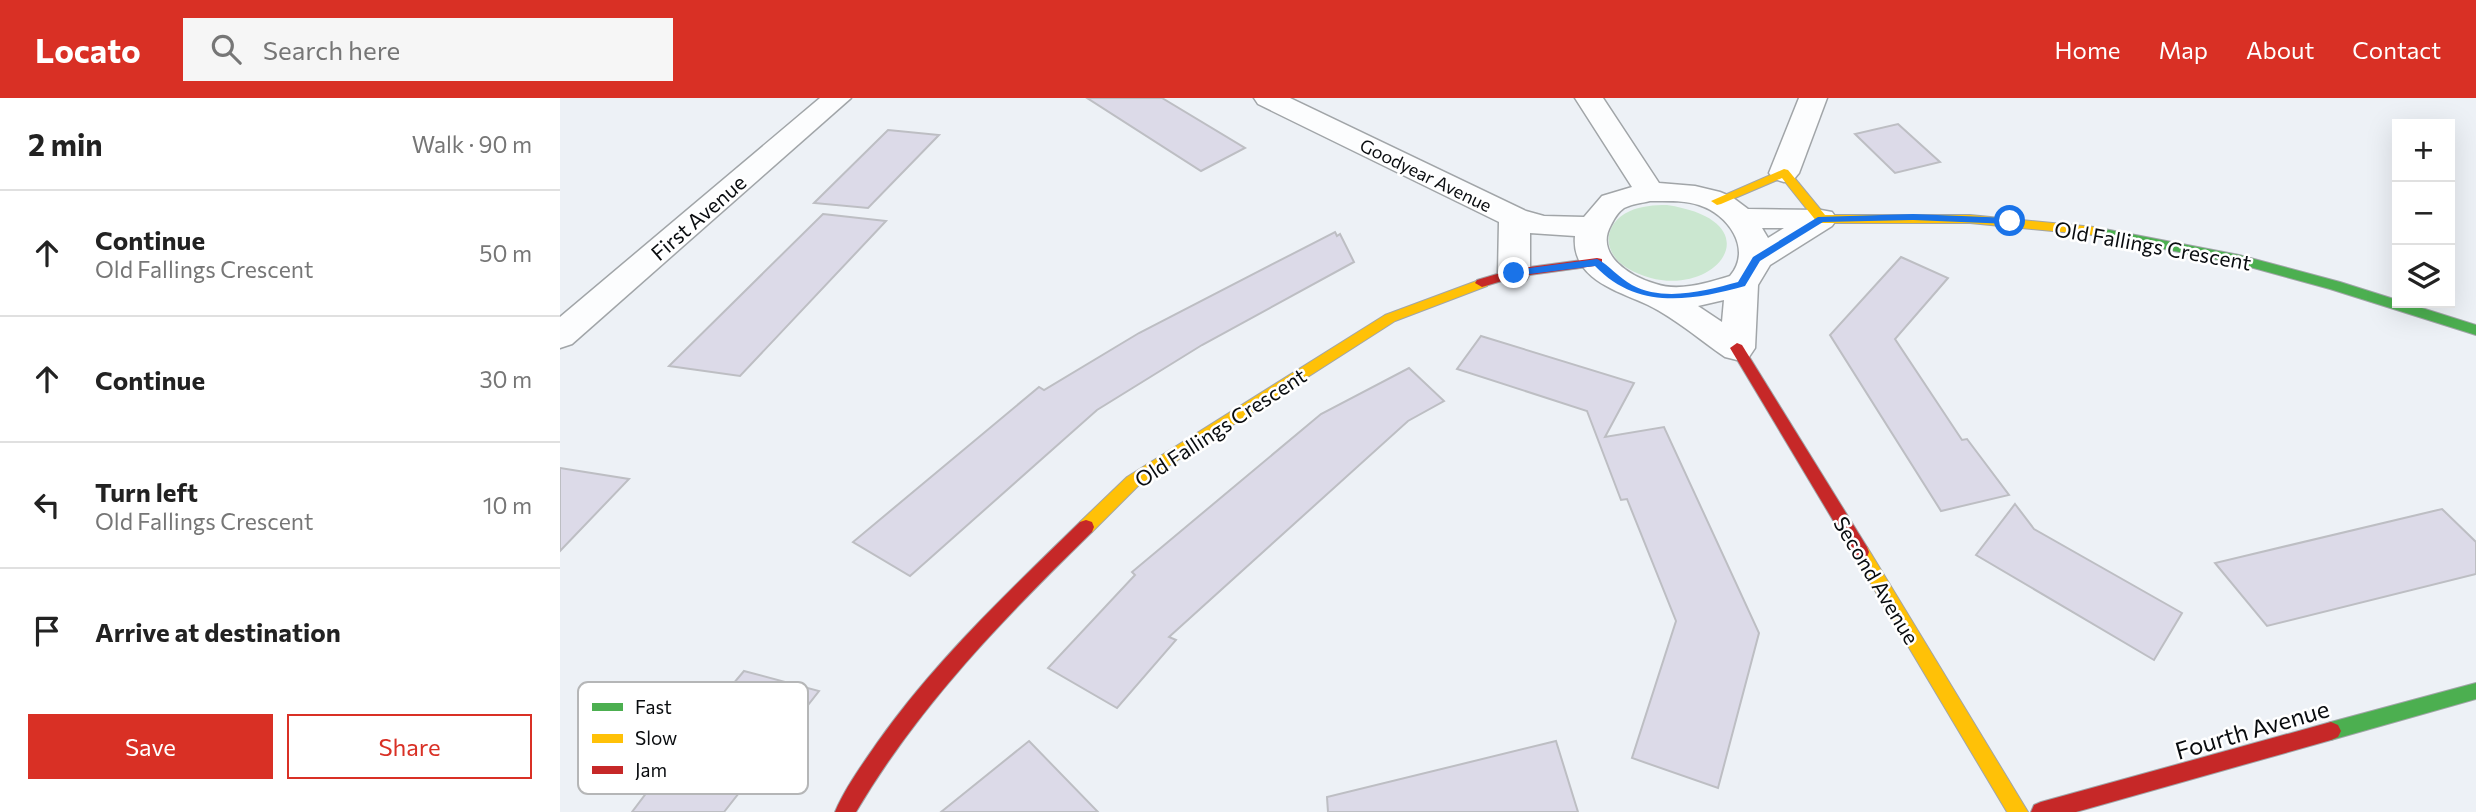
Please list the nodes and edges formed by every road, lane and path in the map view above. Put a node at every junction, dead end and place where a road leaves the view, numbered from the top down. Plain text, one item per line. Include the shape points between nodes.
1 (837, 98) edge
2 (1268, 98) edge
3 (1589, 98) edge
4 (1813, 98) edge
5 (1784, 173) junction
6 (1650, 192) junction
7 (1730, 209) junction
8 (1515, 218) junction
9 (1821, 219) junction
10 (1591, 227) junction
11 (1597, 262) junction
12 (1749, 272) junction
13 (1514, 273) junction
14 (1660, 297) junction
15 (2476, 330) edge
16 (560, 336) edge
17 (1737, 348) junction
18 (2476, 691) edge
19 (845, 812) edge
20 (2018, 812) edge
21 (2041, 812) edge

1 - 16 street, First Avenue
2 - 8 street, Goodyear Avenue
3 - 6 street
4 - 5 street
5 - 7 street
5 - 9 street
6 - 7 street via 1687,193
6 - 10 street via 1612,202
7 - 9 street, Old Fallings Crescent
7 - 12 street via 1754,241
8 - 10 street, Goodyear Avenue via 1542,226
8 - 13 street
9 - 12 street
9 - 15 street, Old Fallings Crescent via 2010,221 2095,232 2239,259 2340,285
10 - 11 street via 1588,241
11 - 13 street, Old Fallings Crescent
11 - 14 street via 1631,289
12 - 14 street via 1703,294
12 - 17 street
13 - 19 street, Old Fallings Crescent via 1390,317 1133,481 925,695
14 - 17 street, Second Avenue
17 - 20 street, Second Avenue
18 - 21 street, Fourth Avenue

